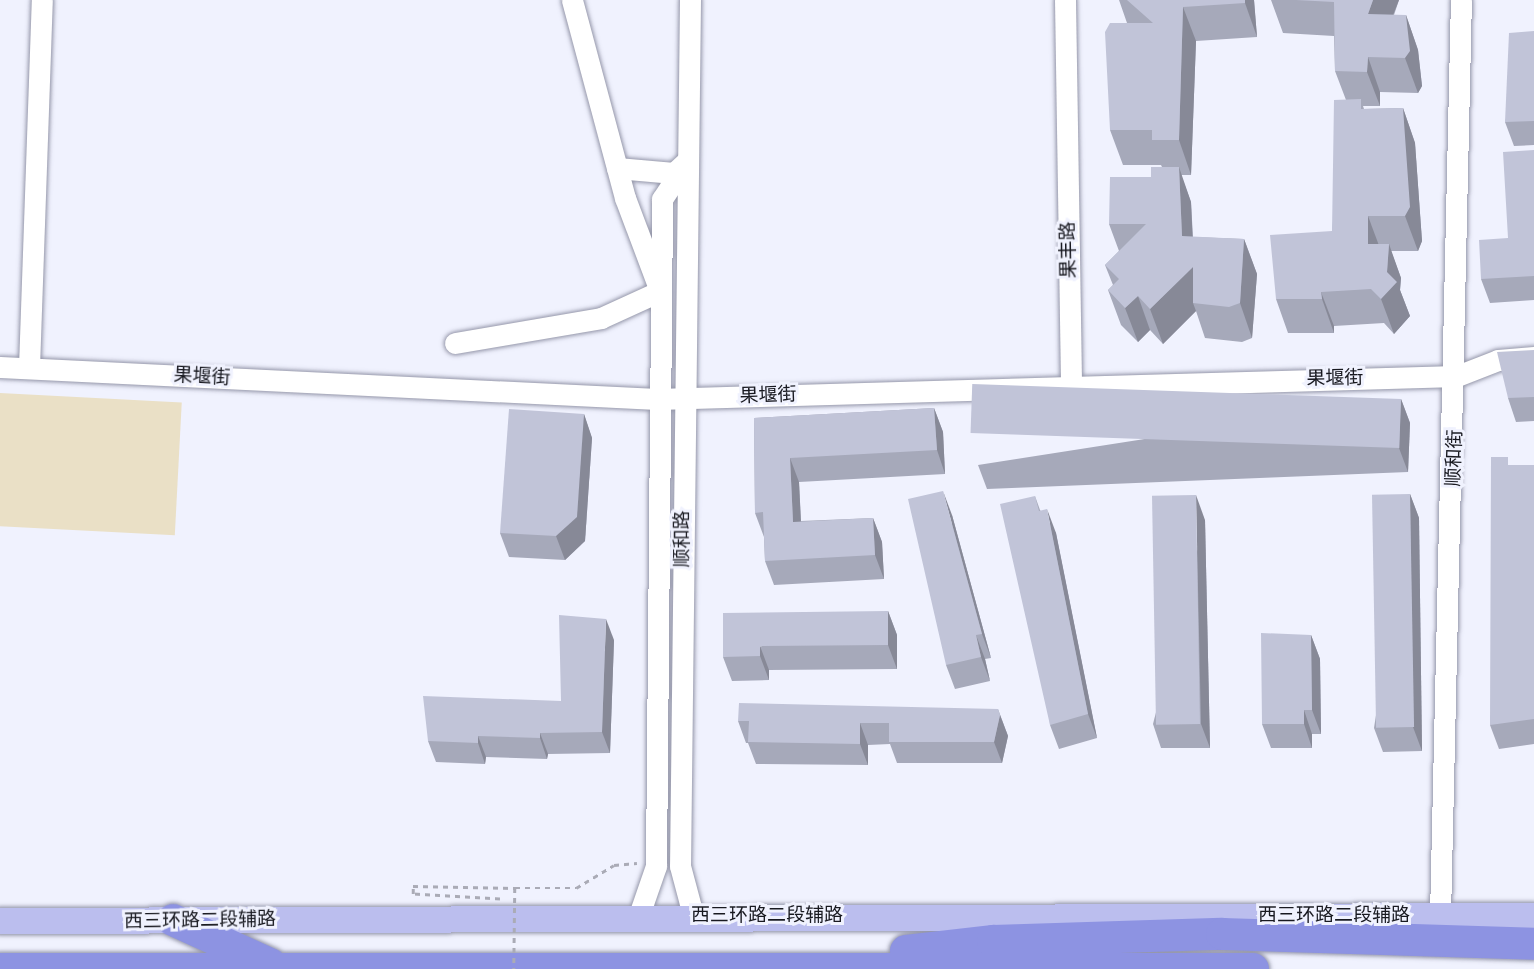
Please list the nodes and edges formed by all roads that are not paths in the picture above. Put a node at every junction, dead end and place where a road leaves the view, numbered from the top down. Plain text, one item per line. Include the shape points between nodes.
1 (42, 0) edge
2 (572, 0) edge
3 (690, 0) edge
4 (1066, 0) edge
5 (1461, 0) edge
6 (688, 161) junction
7 (617, 167) junction
8 (685, 186) junction
9 (625, 198) junction
10 (662, 199) junction
11 (660, 291) junction
12 (454, 343) dead end
13 (1534, 358) edge
14 (0, 367) edge
15 (29, 368) junction
16 (1457, 376) junction
17 (1071, 383) junction
18 (683, 398) junction
19 (657, 399) junction
20 (639, 915) junction
21 (693, 915) junction
22 (1440, 916) junction
23 (1534, 917) edge
24 (173, 920) junction
25 (0, 921) edge
26 (1466, 944) junction
27 (1534, 944) edge
28 (764, 967) junction
29 (277, 968) edge
30 (0, 969) edge
31 (1253, 969) edge

1 - 15 street
2 - 7 street, 顺和路
3 - 6 street, 顺和路
4 - 17 street, 果丰路
5 - 16 street, 顺和街
6 - 7 street via 674,173
6 - 8 street, 顺和路
6 - 10 street
7 - 9 street, 顺和路
8 - 10 street
8 - 18 street, 顺和路
9 - 10 street
9 - 11 street, 顺和路
10 - 11 street, 顺和路
11 - 12 street via 601,318
11 - 19 street, 顺和路
13 - 16 street, 果堰街 via 1498,359
14 - 15 street, 果堰街
15 - 19 street, 果堰街
16 - 17 street, 果堰街
16 - 22 street, 顺和街
17 - 18 street, 果堰街
18 - 19 street, 果堰街
18 - 21 street, 顺和路 via 680,886
19 - 20 street, 顺和路 via 656,866
20 - 21 main road, 西三环路二段辅路
20 - 24 main road, 西三环路二段辅路
21 - 22 main road, 西三环路二段辅路
22 - 23 main road, 西三环路二段辅路
23 - 26 highway
24 - 25 main road, 西三环路二段辅路
24 - 29 highway
26 - 27 highway
26 - 28 highway via 1222,934 993,941
28 - 29 highway
28 - 31 highway
29 - 30 highway

